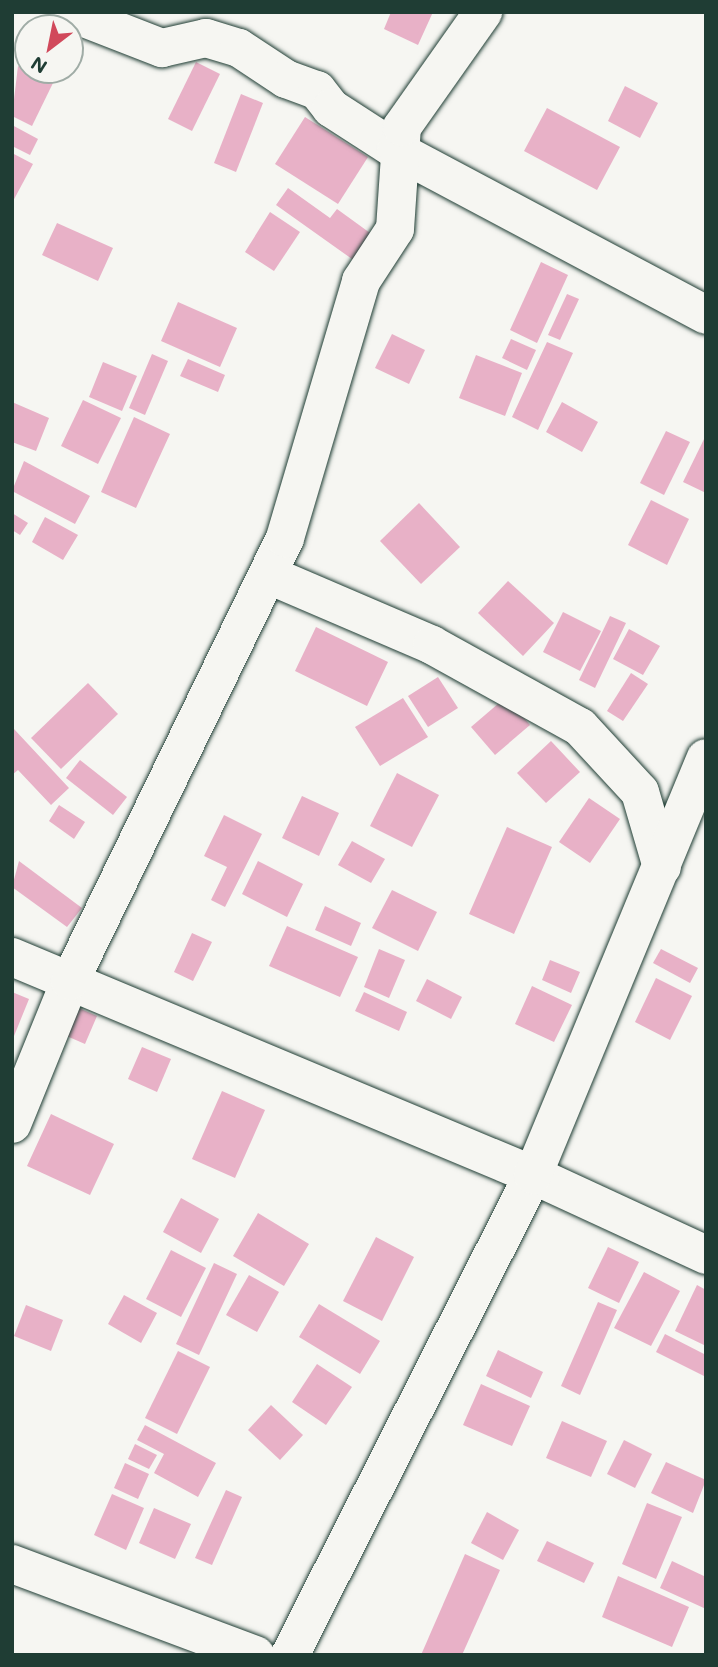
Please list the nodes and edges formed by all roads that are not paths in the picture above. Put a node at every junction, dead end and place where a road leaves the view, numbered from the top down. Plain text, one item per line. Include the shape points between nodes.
1 (69, 12) edge
2 (484, 12) edge
3 (396, 150) junction
4 (706, 315) edge
5 (269, 575) junction
6 (706, 758) edge
7 (662, 867) junction
8 (12, 957) edge
9 (70, 981) junction
10 (12, 1124) edge
11 (533, 1175) junction
12 (706, 1255) edge
13 (12, 1564) edge
14 (204, 1644) edge
15 (256, 1655) edge
16 (289, 1655) edge

1 - 3 street via 162,48 206,38 239,48 286,79 317,90 331,108
2 - 3 street via 402,127
3 - 4 street
3 - 5 street via 396,229 361,281 317,439
5 - 7 street via 432,645 580,727 640,792
5 - 9 street
6 - 7 street
7 - 11 street
8 - 9 street
9 - 10 street
9 - 11 street
11 - 12 street
11 - 16 street
13 - 14 street
14 - 15 street

